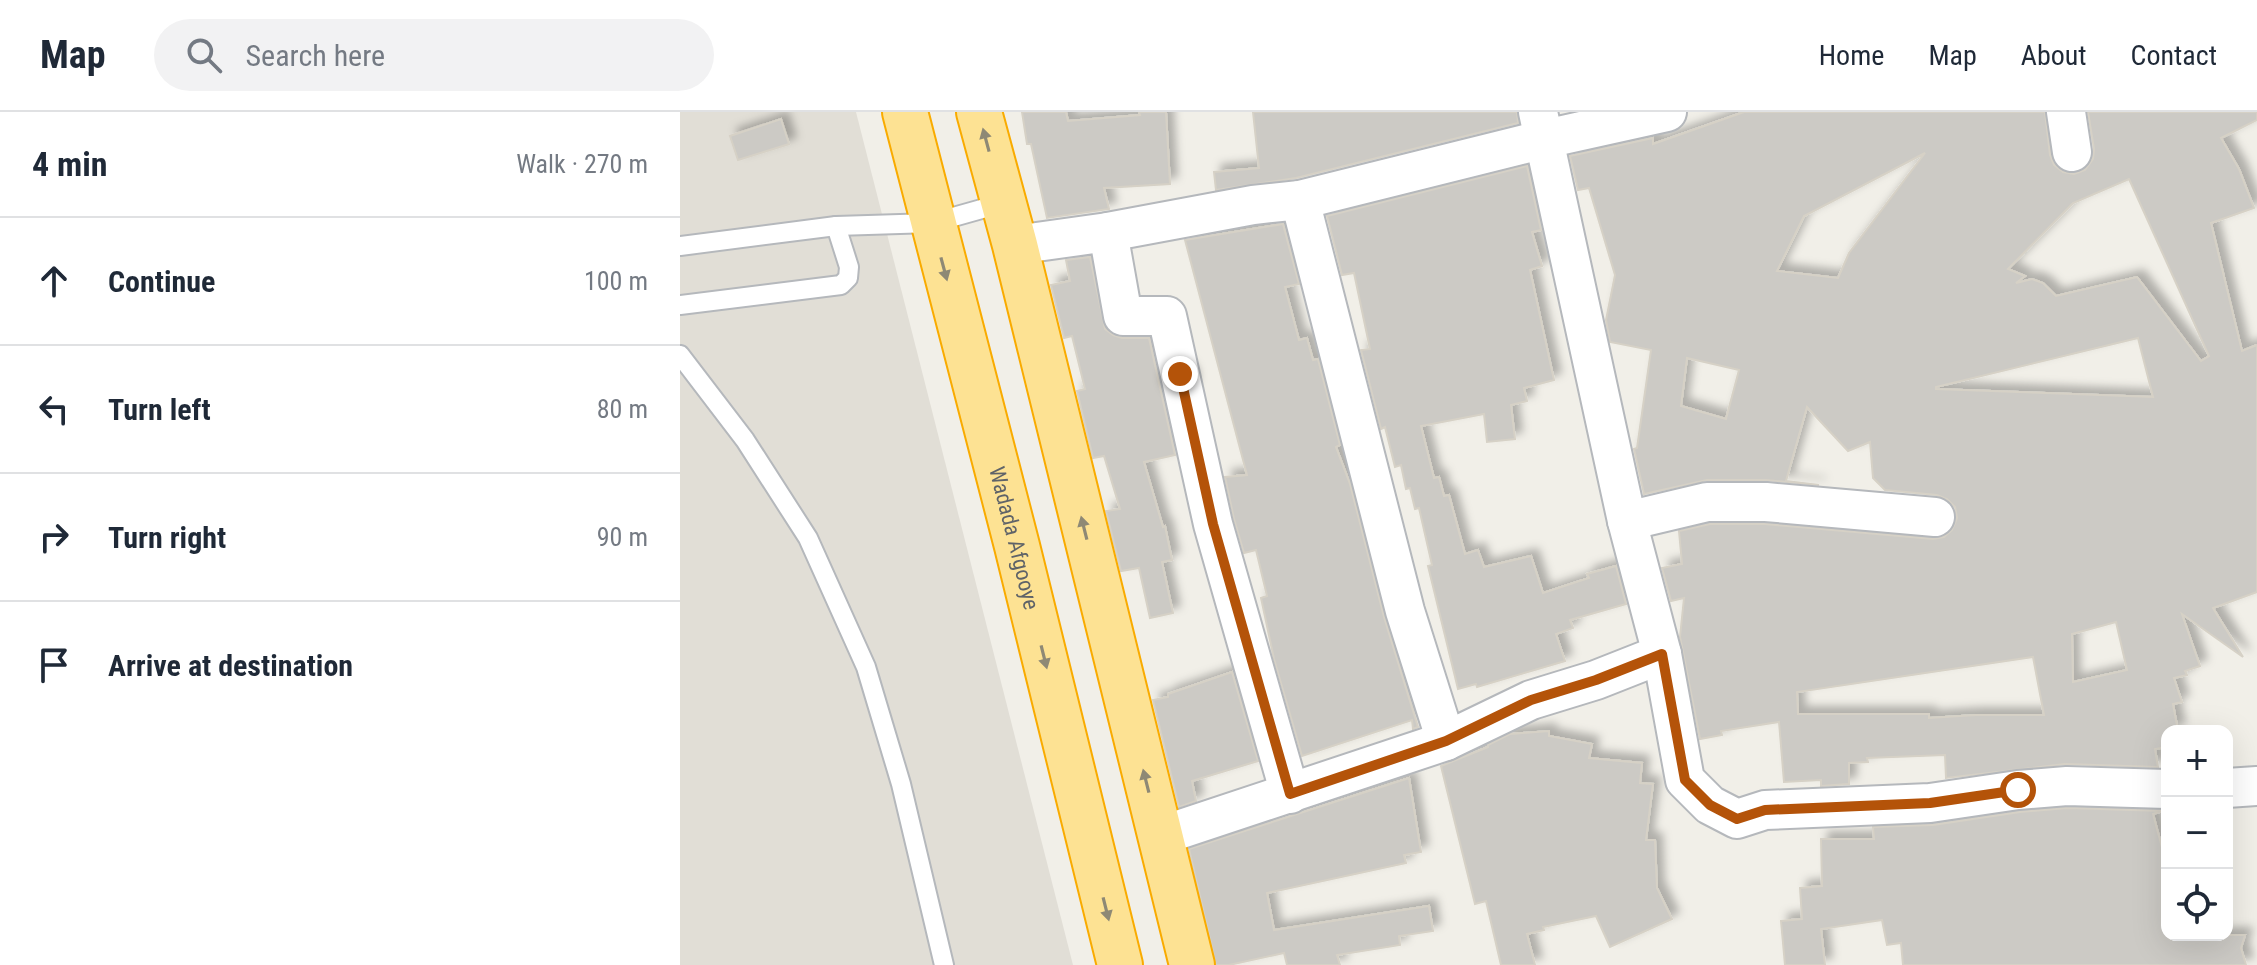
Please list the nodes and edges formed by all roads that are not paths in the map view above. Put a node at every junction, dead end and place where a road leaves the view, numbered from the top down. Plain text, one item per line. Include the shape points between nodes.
1 (905, 112) edge
2 (979, 112) edge
3 (1667, 112) edge
4 (2066, 112) edge
5 (1541, 125) edge
6 (2072, 152) dead end
7 (1300, 200) junction
8 (1003, 203) junction
9 (932, 223) junction
10 (836, 226) junction
11 (1108, 232) junction
12 (1015, 245) junction
13 (680, 246) edge
14 (680, 305) edge
15 (680, 355) edge
16 (1935, 517) dead end
17 (1627, 521) junction
18 (1662, 654) junction
19 (1446, 741) junction
20 (2257, 786) edge
21 (2233, 788) edge
22 (2161, 789) edge
23 (1290, 794) junction
24 (1160, 836) junction
25 (944, 965) edge
26 (1120, 965) edge
27 (1192, 965) edge

1 - 9 highway, Wadada Afgooye
8 -> 2 highway
3 - 5 street
4 - 6 street
5 - 7 street
5 - 17 street
7 - 11 street
7 - 19 street via 1405,611
8 - 9 lane
8 - 12 highway
9 - 10 lane
9 -> 26 highway, Wadada Afgooye
10 - 13 lane
10 - 14 lane via 849,267 841,285
11 - 12 street
11 - 23 street via 1123,316 1167,316 1213,524
24 -> 12 highway
15 - 25 lane via 745,440 808,538 866,667 901,784
16 - 17 street via 1707,502
17 - 18 street
18 - 19 street via 1531,700
18 - 22 street via 1685,780 1710,805 1737,819 1765,810 1930,803 2067,786
19 - 23 street
20 - 21 street
23 - 24 street
24 - 27 highway

